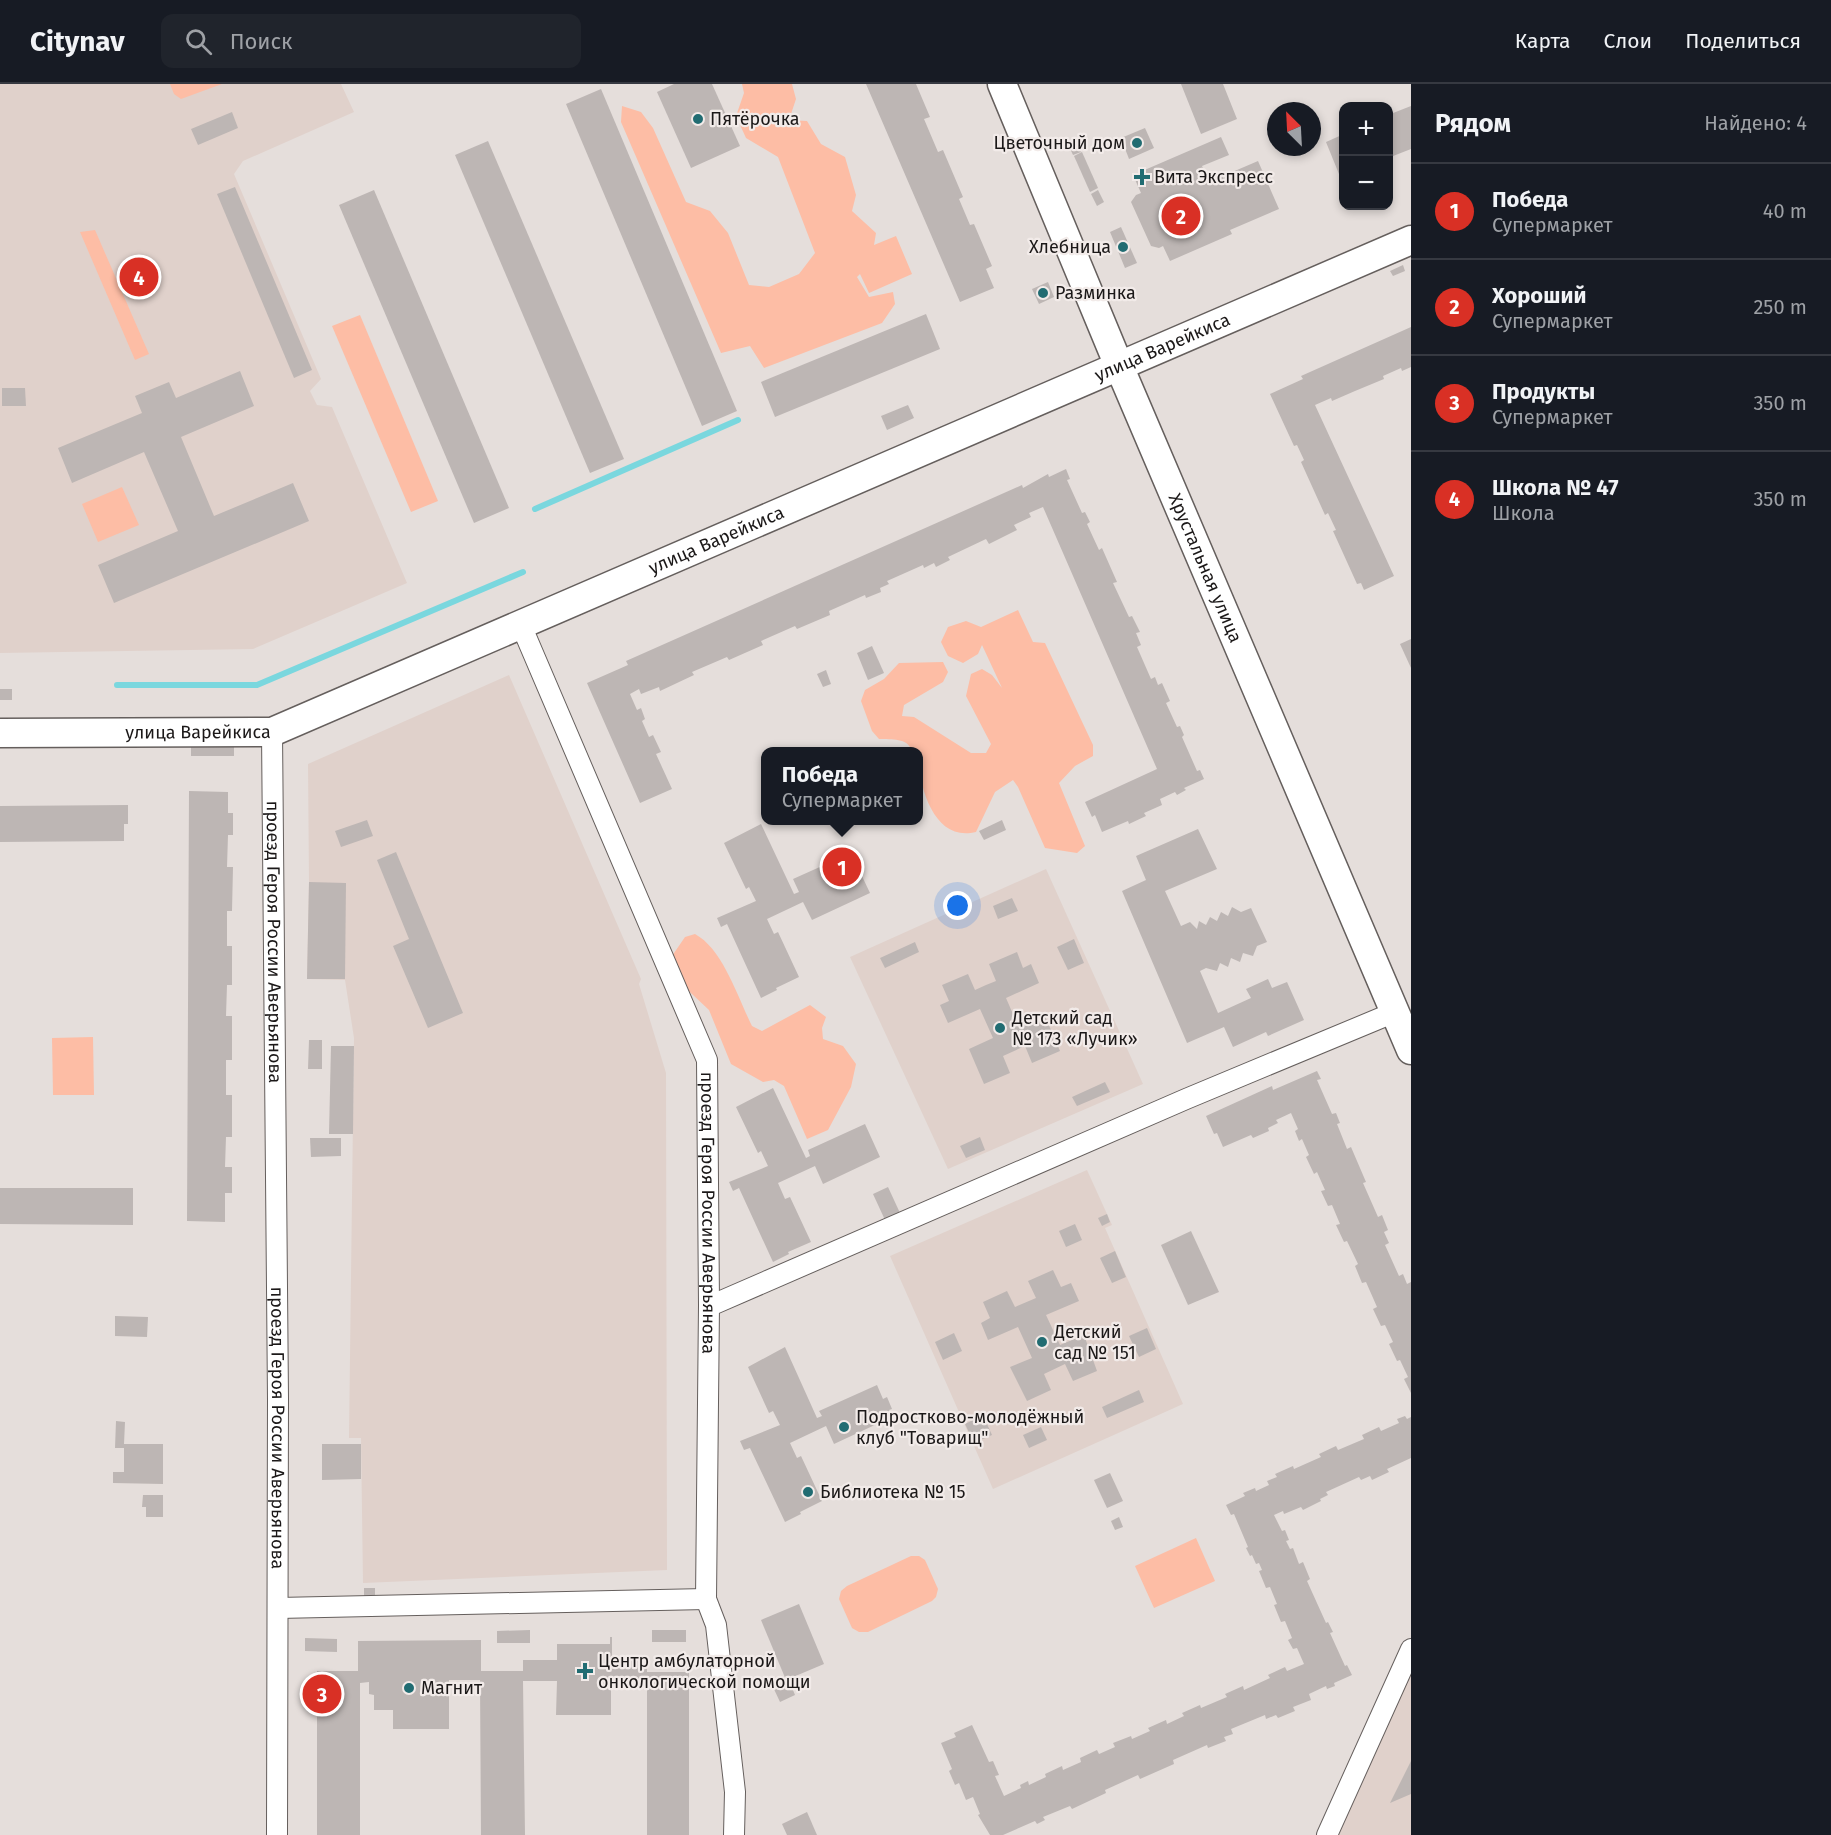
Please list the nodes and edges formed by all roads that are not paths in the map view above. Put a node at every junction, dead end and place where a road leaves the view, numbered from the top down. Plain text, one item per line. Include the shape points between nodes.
1 (1002, 84) edge
2 (1411, 240) edge
3 (1119, 366) junction
4 (521, 625) junction
5 (272, 732) junction
6 (0, 733) edge
7 (1395, 1012) junction
8 (1411, 1050) edge
9 (709, 1305) junction
10 (706, 1599) junction
11 (278, 1608) junction
12 (1411, 1649) edge
13 (277, 1835) edge
14 (734, 1835) edge
15 (1328, 1835) edge

1 - 3 main road, Хрустальная улица
2 - 3 main road, улица Варейкиса
3 - 4 main road, улица Варейкиса
3 - 7 main road, Хрустальная улица
4 - 5 main road, улица Варейкиса
4 - 9 street, проезд Героя России Аверьянова via 707,1060
5 - 6 main road, улица Варейкиса
5 - 11 street, проезд Героя России Аверьянова
7 - 8 main road, Хрустальная улица
7 - 9 street
9 - 10 street, проезд Героя России Аверьянова
10 - 11 street
10 - 14 street, проезд Героя России Аверьянова via 716,1625 735,1792
11 - 13 street, проезд Героя России Аверьянова
12 - 15 street

